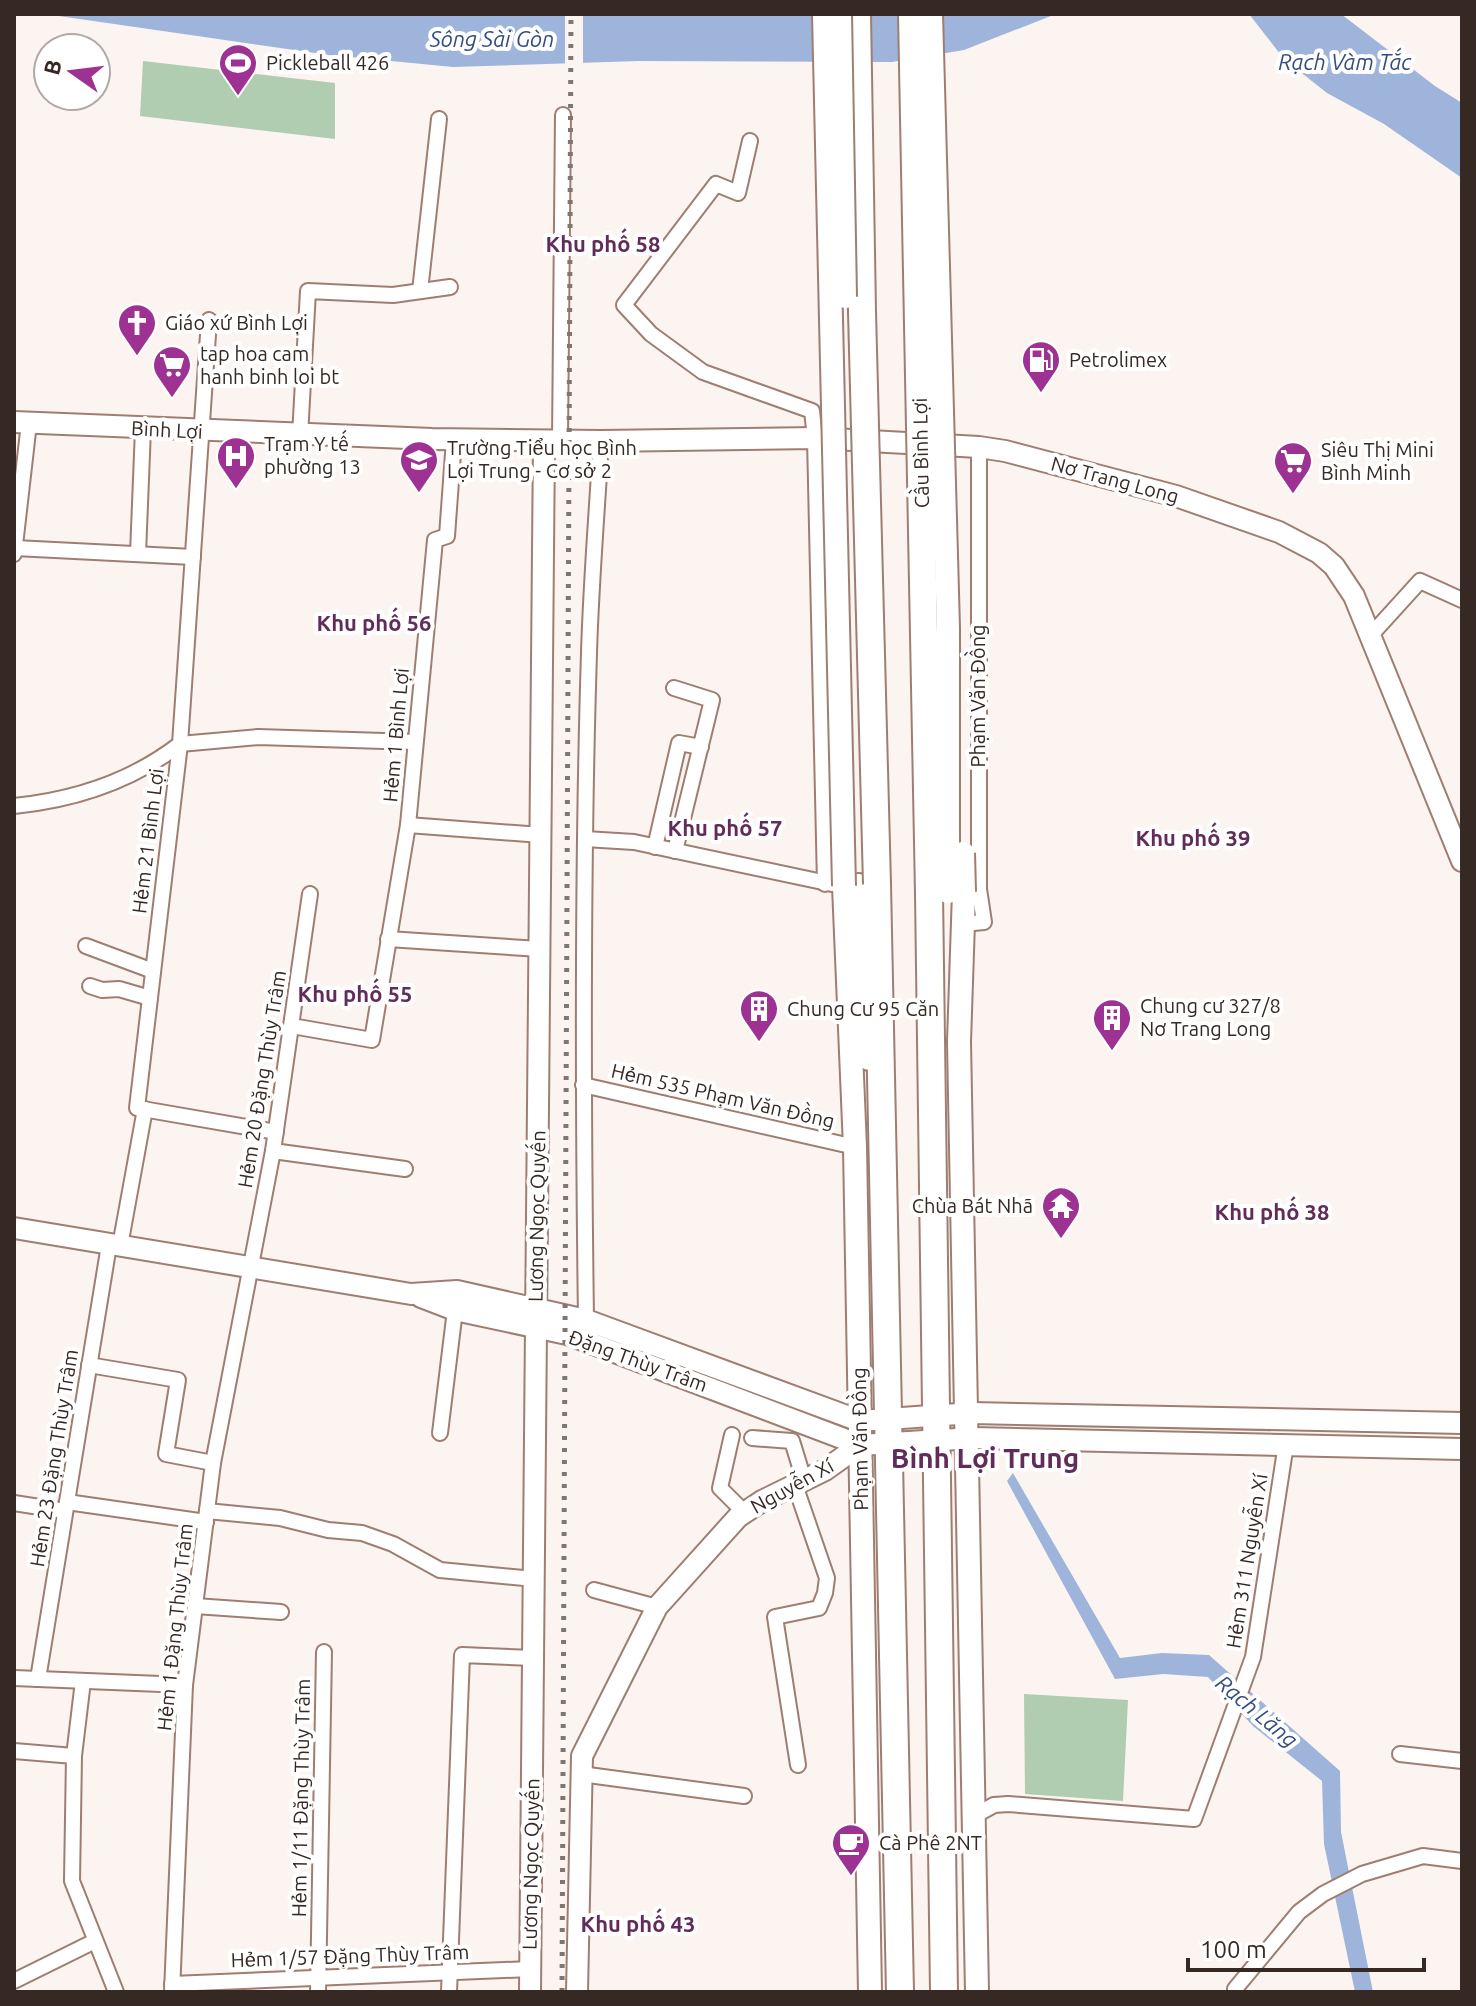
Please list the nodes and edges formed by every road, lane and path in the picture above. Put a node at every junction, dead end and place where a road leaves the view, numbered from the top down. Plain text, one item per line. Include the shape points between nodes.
1 (824, 14) edge
2 (840, 14) edge
3 (857, 14) edge
4 (912, 14) edge
5 (931, 14) edge
6 (944, 14) edge
7 (563, 115) dead end
8 (439, 119) dead end
9 (750, 141) dead end
10 (450, 287) dead end
11 (420, 291) junction
12 (209, 320) dead end
13 (22, 423) edge
14 (143, 429) junction
15 (202, 432) junction
16 (300, 436) junction
17 (815, 438) junction
18 (454, 440) junction
19 (552, 441) junction
20 (601, 441) junction
21 (979, 447) junction
22 (15, 548) edge
23 (14, 554) edge
24 (138, 554) junction
25 (193, 557) junction
26 (1462, 600) edge
27 (1371, 635) junction
28 (674, 688) dead end
29 (415, 742) junction
30 (180, 744) junction
31 (701, 747) junction
32 (14, 806) edge
33 (408, 825) junction
34 (541, 835) junction
35 (585, 839) junction
36 (655, 847) junction
37 (675, 851) junction
38 (1462, 861) edge
39 (851, 884) junction
40 (947, 892) junction
41 (310, 894) dead end
42 (974, 923) junction
43 (388, 939) junction
44 (86, 946) dead end
45 (540, 949) junction
46 (153, 971) junction
47 (90, 986) dead end
48 (150, 998) junction
49 (292, 1026) junction
50 (583, 1085) junction
51 (145, 1109) junction
52 (276, 1132) junction
53 (855, 1147) junction
54 (883, 1150) junction
55 (273, 1151) junction
56 (405, 1169) dead end
57 (14, 1228) edge
58 (115, 1246) junction
59 (252, 1269) junction
60 (411, 1294) junction
61 (455, 1310) junction
62 (536, 1319) junction
63 (586, 1320) junction
64 (89, 1365) junction
65 (966, 1415) junction
66 (860, 1421) junction
67 (1462, 1423) edge
68 (935, 1428) junction
69 (890, 1431) junction
70 (440, 1433) dead end
71 (732, 1435) dead end
72 (752, 1438) dead end
73 (967, 1439) junction
74 (1286, 1444) junction
75 (860, 1445) junction
76 (1462, 1449) edge
77 (213, 1463) junction
78 (800, 1482) junction
79 (14, 1503) edge
80 (66, 1506) junction
81 (744, 1512) junction
82 (207, 1516) junction
83 (534, 1579) junction
84 (594, 1590) dead end
85 (195, 1606) junction
86 (657, 1607) junction
87 (281, 1612) dead end
88 (324, 1652) dead end
89 (533, 1658) junction
90 (14, 1678) edge
91 (38, 1679) junction
92 (83, 1681) junction
93 (185, 1685) junction
94 (972, 1705) junction
95 (940, 1706) junction
96 (14, 1751) edge
97 (1400, 1754) dead end
98 (74, 1756) junction
99 (1462, 1761) edge
100 (798, 1765) dead end
101 (581, 1774) junction
102 (744, 1796) dead end
103 (974, 1816) junction
104 (1462, 1861) edge
105 (95, 1941) junction
106 (530, 1969) junction
107 (449, 1972) junction
108 (14, 1981) edge
109 (318, 1985) edge
110 (172, 1988) edge
111 (1235, 1989) dead end
112 (116, 1992) edge
113 (449, 1992) edge
114 (530, 1992) edge
115 (577, 1992) edge
116 (870, 1992) edge
117 (900, 1992) edge
118 (944, 1992) edge
119 (977, 1992) edge

1 - 39 main road, bridge
2 - 39 main road, bridge
3 - 39 highway, bridge
4 - 40 highway, Cầu Bình Lợi, bridge
5 - 40 main road, Cầu Bình Lợi, bridge via 948,628
6 - 40 main road, Cầu Bình Lợi, bridge
7 - 19 street
8 - 11 street
9 - 17 street via 738,193 716,184 624,305 651,334 703,372 812,411
10 - 11 street
11 - 16 street via 308,291
12 - 15 street, Hẻm 21 Bình Lợi
13 - 14 street, Bình Lợi
13 - 22 street
14 - 15 street, Bình Lợi
14 - 24 street
15 - 16 street, Bình Lợi
15 - 25 street, Hẻm 21 Bình Lợi
16 - 18 street, Bình Lợi
17 - 20 street, Nơ Trang Long
17 - 21 street, Nơ Trang Long
17 - 39 street, Phạm Văn Đồng
18 - 19 street, Bình Lợi
18 - 29 street, Hẻm 1 Bình Lợi via 447,536 435,540
19 - 20 street, Nơ Trang Long
19 - 34 street, Lương Ngọc Quyến
20 - 35 street
21 - 27 street, Nơ Trang Long via 1176,496 1279,532 1334,566
21 - 42 street, Phạm Văn Đồng via 979,889
22 - 23 street
22 - 24 street
24 - 25 street
25 - 30 street, Hẻm 21 Bình Lợi
26 - 27 street via 1420,581
27 - 38 street, Nơ Trang Long
28 - 31 street via 712,700
29 - 30 street via 258,737
29 - 33 street, Hẻm 1 Bình Lợi
30 - 32 street via 154,764 95,790
30 - 46 street, Hẻm 21 Bình Lợi
31 - 36 street via 679,743
31 - 37 street
33 - 34 street
33 - 43 street, Hẻm 1 Bình Lợi
34 - 45 street, Lương Ngọc Quyến
35 - 36 street
35 - 50 street
36 - 37 street
37 - 39 street
39 - 53 main road, Phạm Văn Đồng
39 - 54 highway, Phạm Văn Đồng
40 - 42 main road, Phạm Văn Đồng
40 - 68 highway via 933,1204
41 - 49 street, Hẻm 20 Đặng Thùy Trâm
42 - 65 main road, Phạm Văn Đồng via 959,1042
43 - 45 street
43 - 49 street, Hẻm 1 Bình Lợi via 372,1040
44 - 46 street
45 - 62 street, Lương Ngọc Quyến
46 - 48 street, Hẻm 21 Bình Lợi
47 - 48 street
48 - 51 street, Hẻm 21 Bình Lợi via 137,1108
49 - 52 street, Hẻm 20 Đặng Thùy Trâm
50 - 53 street, Hẻm 535 Phạm Văn Đồng
50 - 63 street
51 - 52 street
51 - 58 street, Hẻm 21 Bình Lợi
52 - 55 street, Hẻm 20 Đặng Thùy Trâm
53 - 54 main road
53 - 66 main road, Phạm Văn Đồng
54 - 69 highway, Phạm Văn Đồng
55 - 56 street
55 - 59 street, Hẻm 20 Đặng Thùy Trâm
57 - 58 street, Đặng Thùy Trâm
58 - 59 street, Đặng Thùy Trâm
58 - 64 street, Hẻm 23 Đặng Thùy Trâm
59 - 60 street, Đặng Thùy Trâm
59 - 77 street, Hẻm 1 Đặng Thùy Trâm
60 - 61 street, Đặng Thùy Trâm
60 - 62 street, Đặng Thùy Trâm via 457,1291
61 - 62 street, Đặng Thùy Trâm
61 - 70 street
62 - 63 street, Đặng Thùy Trâm
62 - 75 street, Đặng Thùy Trâm
62 - 83 street, Lương Ngọc Quyến
63 - 66 street, Đặng Thùy Trâm
64 - 77 street via 178,1380 166,1454
64 - 80 street, Hẻm 23 Đặng Thùy Trâm
65 - 67 street
65 - 68 street
65 - 73 main road, Phạm Văn Đồng
66 - 69 street
66 - 75 main road, Phạm Văn Đồng
68 - 69 street
68 - 73 street
68 - 95 highway
69 - 75 street
69 - 117 highway, Phạm Văn Đồng
71 - 81 street via 720,1488
72 - 78 street via 792,1441
73 - 74 street
73 - 94 main road, Phạm Văn Đồng
74 - 76 street
74 - 103 street, Hẻm 311 Nguyễn Xí via 1253,1657 1194,1819 1008,1804
75 - 78 street, Nguyễn Xí
75 - 116 main road, Phạm Văn Đồng
77 - 82 street, Hẻm 1 Đặng Thùy Trâm
78 - 81 street, Nguyễn Xí
78 - 100 street via 827,1578 819,1608 775,1617
79 - 80 street
80 - 82 street
80 - 91 street, Hẻm 23 Đặng Thùy Trâm
81 - 86 street, Nguyễn Xí
82 - 83 street via 280,1518 362,1533 440,1570
82 - 85 street, Hẻm 1 Đặng Thùy Trâm
83 - 89 street, Lương Ngọc Quyến
84 - 86 street
85 - 87 street
85 - 93 street, Hẻm 1 Đặng Thùy Trâm
86 - 101 street, Nguyễn Xí via 582,1756
88 - 109 street, Hẻm 1/11 Đặng Thùy Trâm
89 - 106 street, Lương Ngọc Quyến
89 - 107 street via 462,1655
90 - 91 street
91 - 92 street
92 - 93 street
92 - 98 street
93 - 110 street, Hẻm 1 Đặng Thùy Trâm
94 - 95 main road
94 - 103 main road, Phạm Văn Đồng
95 - 118 highway
96 - 98 street
97 - 99 street
98 - 105 street via 72,1881
101 - 102 street
101 - 115 street, Nguyễn Xí
103 - 119 main road, Phạm Văn Đồng
104 - 111 street via 1423,1856 1362,1874 1323,1894 1299,1912
105 - 108 street
105 - 112 street
106 - 107 street, Hẻm 1/57 Đặng Thùy Trâm
106 - 114 street, Lương Ngọc Quyến
107 - 109 street, Hẻm 1/57 Đặng Thùy Trâm
107 - 113 street
109 - 110 street, Hẻm 1/57 Đặng Thùy Trâm

